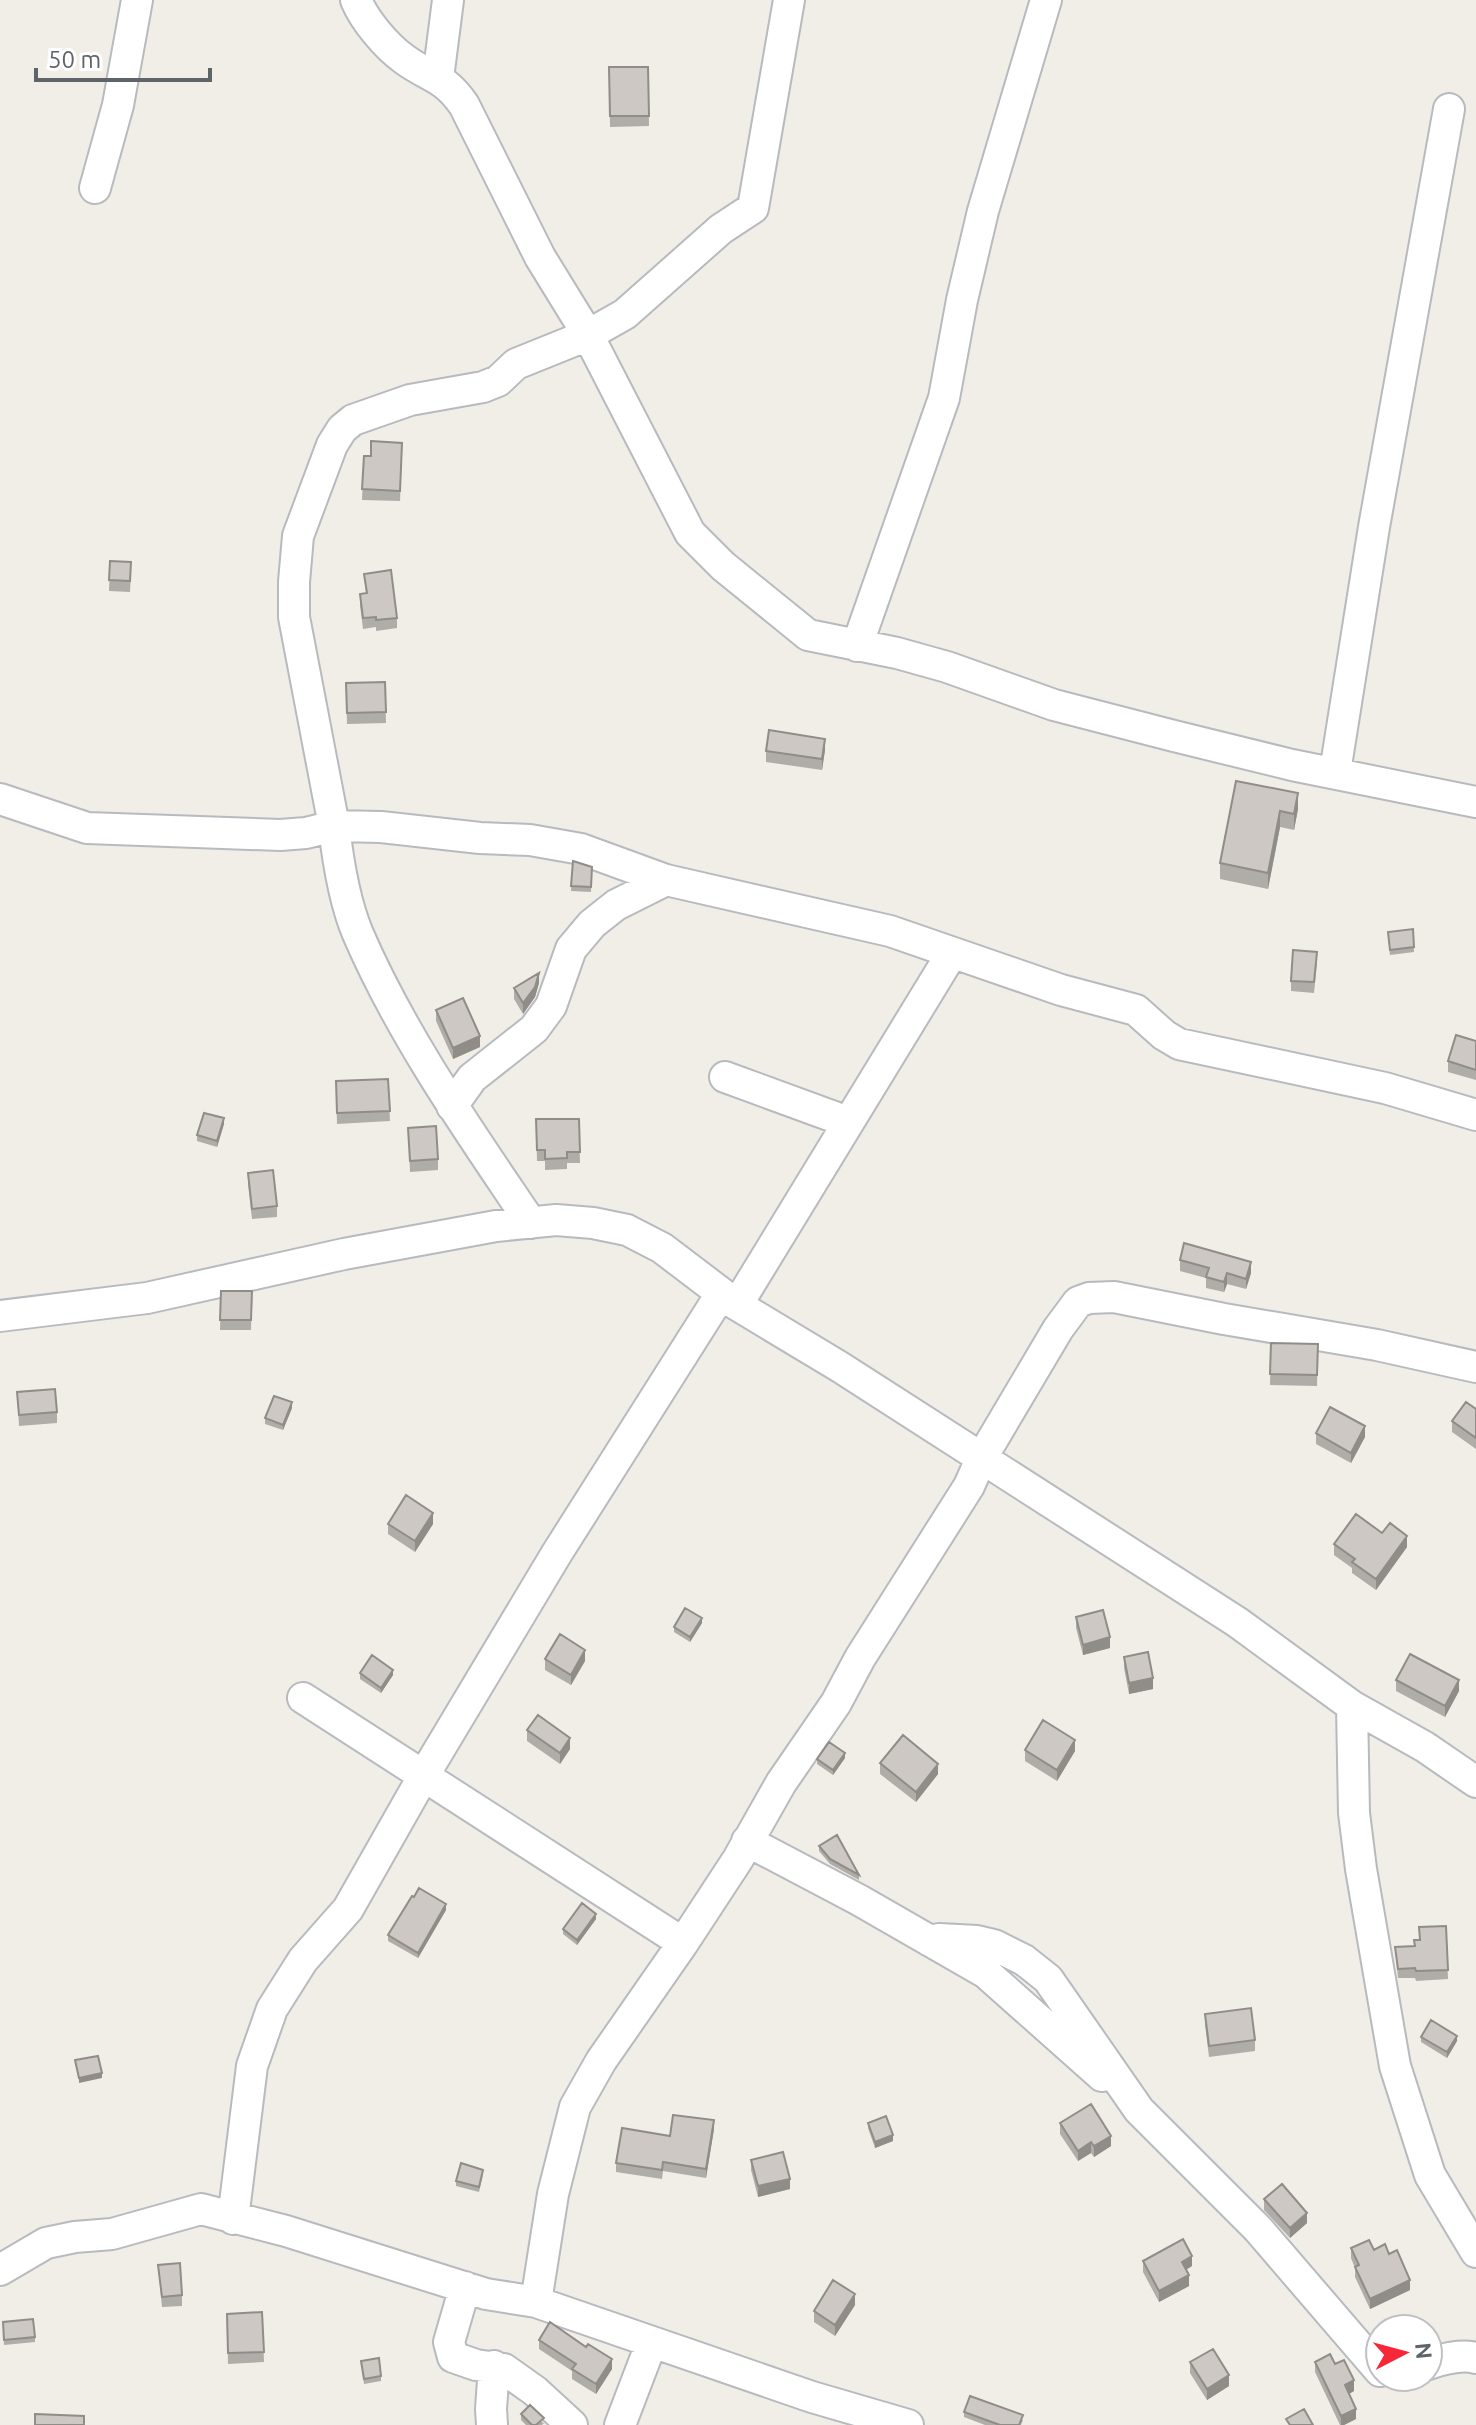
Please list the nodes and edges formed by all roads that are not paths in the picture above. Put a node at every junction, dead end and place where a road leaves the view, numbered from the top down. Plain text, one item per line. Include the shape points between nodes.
1 (137, 0) edge
2 (356, 0) edge
3 (448, 0) edge
4 (789, 0) edge
5 (1046, 0) edge
6 (438, 78) junction
7 (1449, 109) dead end
8 (95, 188) dead end
9 (588, 335) junction
10 (857, 646) junction
11 (1335, 772) junction
12 (0, 799) edge
13 (1476, 802) edge
14 (334, 826) junction
15 (666, 880) junction
16 (952, 953) junction
17 (725, 1077) dead end
18 (452, 1106) junction
19 (1476, 1115) edge
20 (848, 1122) junction
21 (531, 1223) junction
22 (729, 1300) junction
23 (0, 1316) edge
24 (1476, 1367) edge
25 (981, 1459) junction
26 (303, 1698) dead end
27 (1352, 1706) junction
28 (424, 1775) junction
29 (1476, 1782) edge
30 (747, 1841) junction
31 (683, 1943) junction
32 (233, 2219) junction
33 (1476, 2252) edge
34 (0, 2270) edge
35 (465, 2287) junction
36 (536, 2302) junction
37 (651, 2344) junction
38 (1364, 2352) edge
39 (1476, 2358) edge
40 (1444, 2359) edge
41 (494, 2366) junction
42 (811, 2411) edge
43 (492, 2425) edge
44 (572, 2425) edge
45 (620, 2425) edge
46 (908, 2425) edge

1 - 8 street via 118,105
2 - 6 street via 375,31 403,59
3 - 6 street
4 - 9 street via 753,208 721,229 625,314
5 - 10 street via 983,211 944,398
6 - 9 street via 464,105 540,257
7 - 11 street
9 - 10 street via 690,533 808,635
9 - 14 street via 516,364 483,387 410,400 353,420 332,445 298,536 294,617
10 - 11 street via 947,667 1054,705
11 - 13 street
12 - 14 street via 87,828 280,835
14 - 15 street via 530,840 581,849
14 - 18 street via 357,932
15 - 16 street via 890,931
15 - 18 street via 616,905 592,924 571,949 551,1006 534,1029 472,1078
16 - 19 street via 1136,1010 1179,1044 1385,1088
16 - 20 street
17 - 20 street
18 - 21 street
20 - 22 street via 810,1188
21 - 22 street via 556,1220 627,1230 662,1248
21 - 23 street via 344,1254 147,1298
22 - 25 street
22 - 28 street via 557,1553
24 - 25 street via 1114,1297 1089,1298 1078,1302 1058,1329
25 - 27 street via 1237,1622
25 - 30 street via 962,1498
26 - 28 street
27 - 29 street
27 - 33 street via 1354,1813 1395,2066 1430,2175
28 - 31 street
28 - 32 street via 348,1909 303,1960 272,2009 252,2066
30 - 31 street
30 - 38 street via 986,1973 1139,2110 1258,2229
31 - 36 street via 575,2107 553,2194
32 - 34 street via 201,2209 112,2234 46,2243
32 - 35 street
35 - 36 street
35 - 41 street via 450,2351 476,2365
36 - 37 street
37 - 42 street
37 - 45 street
39 - 40 street
41 - 43 street
41 - 44 street via 520,2379
42 - 46 street

